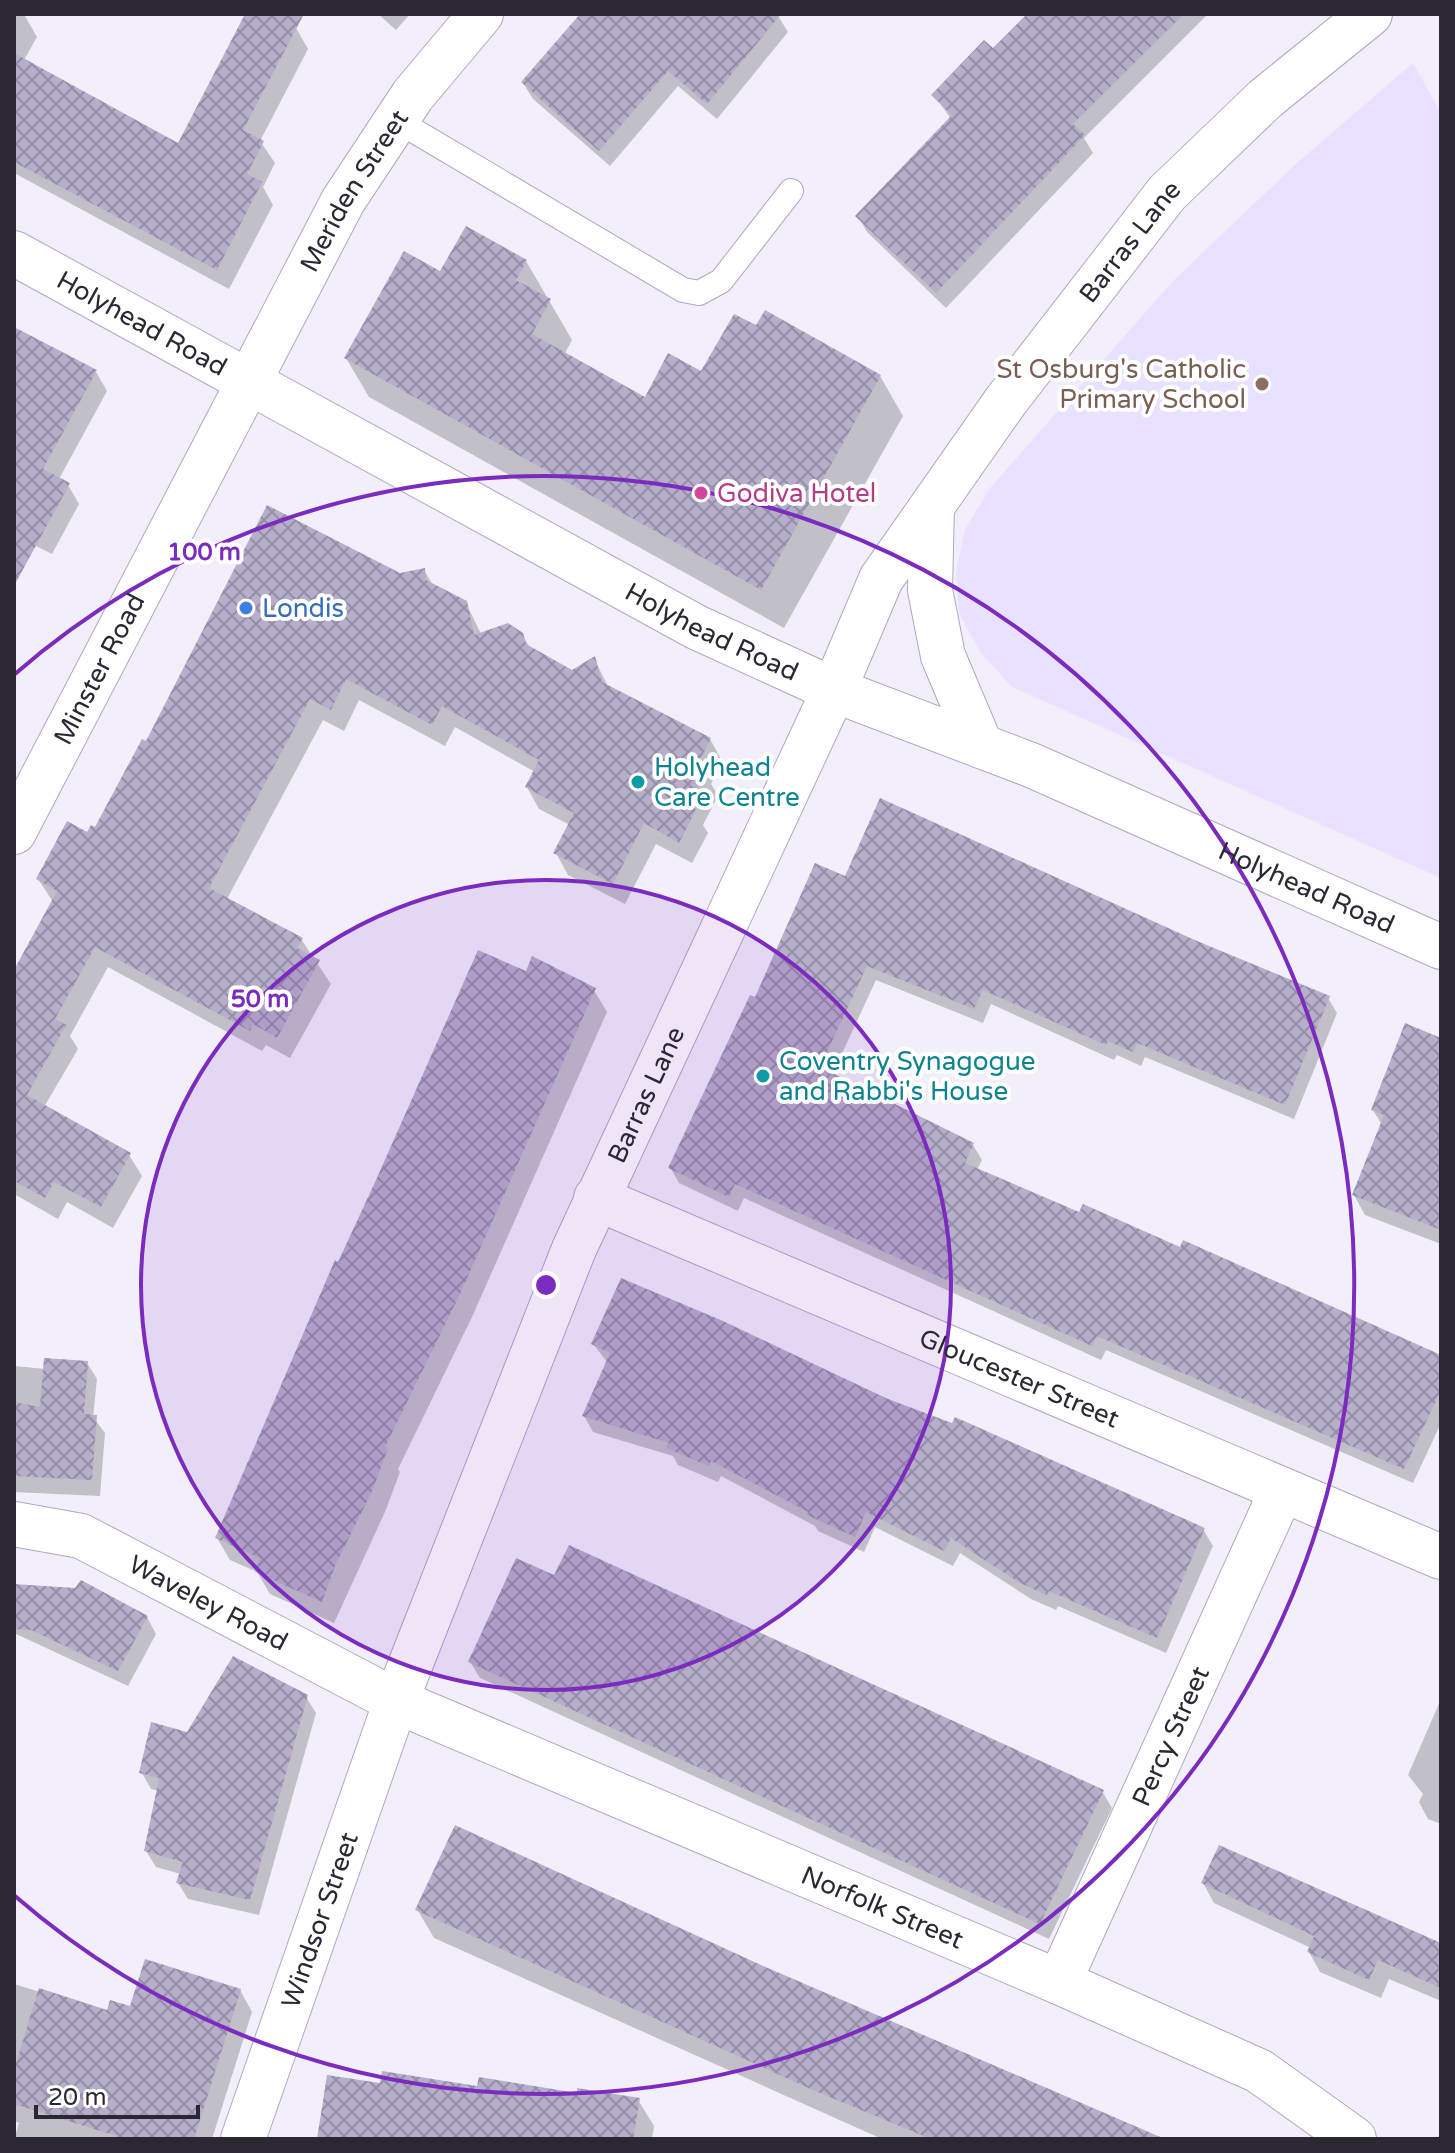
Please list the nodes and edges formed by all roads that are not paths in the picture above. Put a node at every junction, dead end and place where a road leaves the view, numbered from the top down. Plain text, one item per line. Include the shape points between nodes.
1 (481, 14) edge
2 (1370, 14) edge
3 (396, 120) junction
4 (791, 191) dead end
5 (14, 253) edge
6 (250, 380) junction
7 (932, 507) junction
8 (834, 690) junction
9 (981, 746) junction
10 (14, 832) edge
11 (1441, 947) edge
12 (596, 1198) junction
13 (1282, 1490) junction
14 (14, 1524) edge
15 (1441, 1557) edge
16 (396, 1701) junction
17 (1059, 1982) junction
18 (1332, 2133) edge
19 (243, 2139) edge

1 - 3 main road, Meriden Street
2 - 7 main road, Barras Lane via 1265,99 1167,193 1005,402
3 - 4 lane via 683,290 699,293 721,281
3 - 6 main road, Meriden Street via 343,201
5 - 6 main road, Holyhead Road
6 - 8 main road, Holyhead Road via 696,627
6 - 10 main road, Minster Road
7 - 8 main road, Barras Lane via 881,579
7 - 9 main road via 930,590 943,656
8 - 9 main road, Holyhead Road
8 - 12 main road, Barras Lane
9 - 11 main road, Holyhead Road
12 - 13 main road, Gloucester Street
12 - 16 main road, Barras Lane
13 - 15 main road, Gloucester Street
13 - 17 main road, Percy Street
14 - 16 main road, Waveley Road via 81,1536
16 - 17 main road, Norfolk Street
16 - 19 main road, Windsor Street
17 - 18 main road, Norfolk Street via 1259,2071

